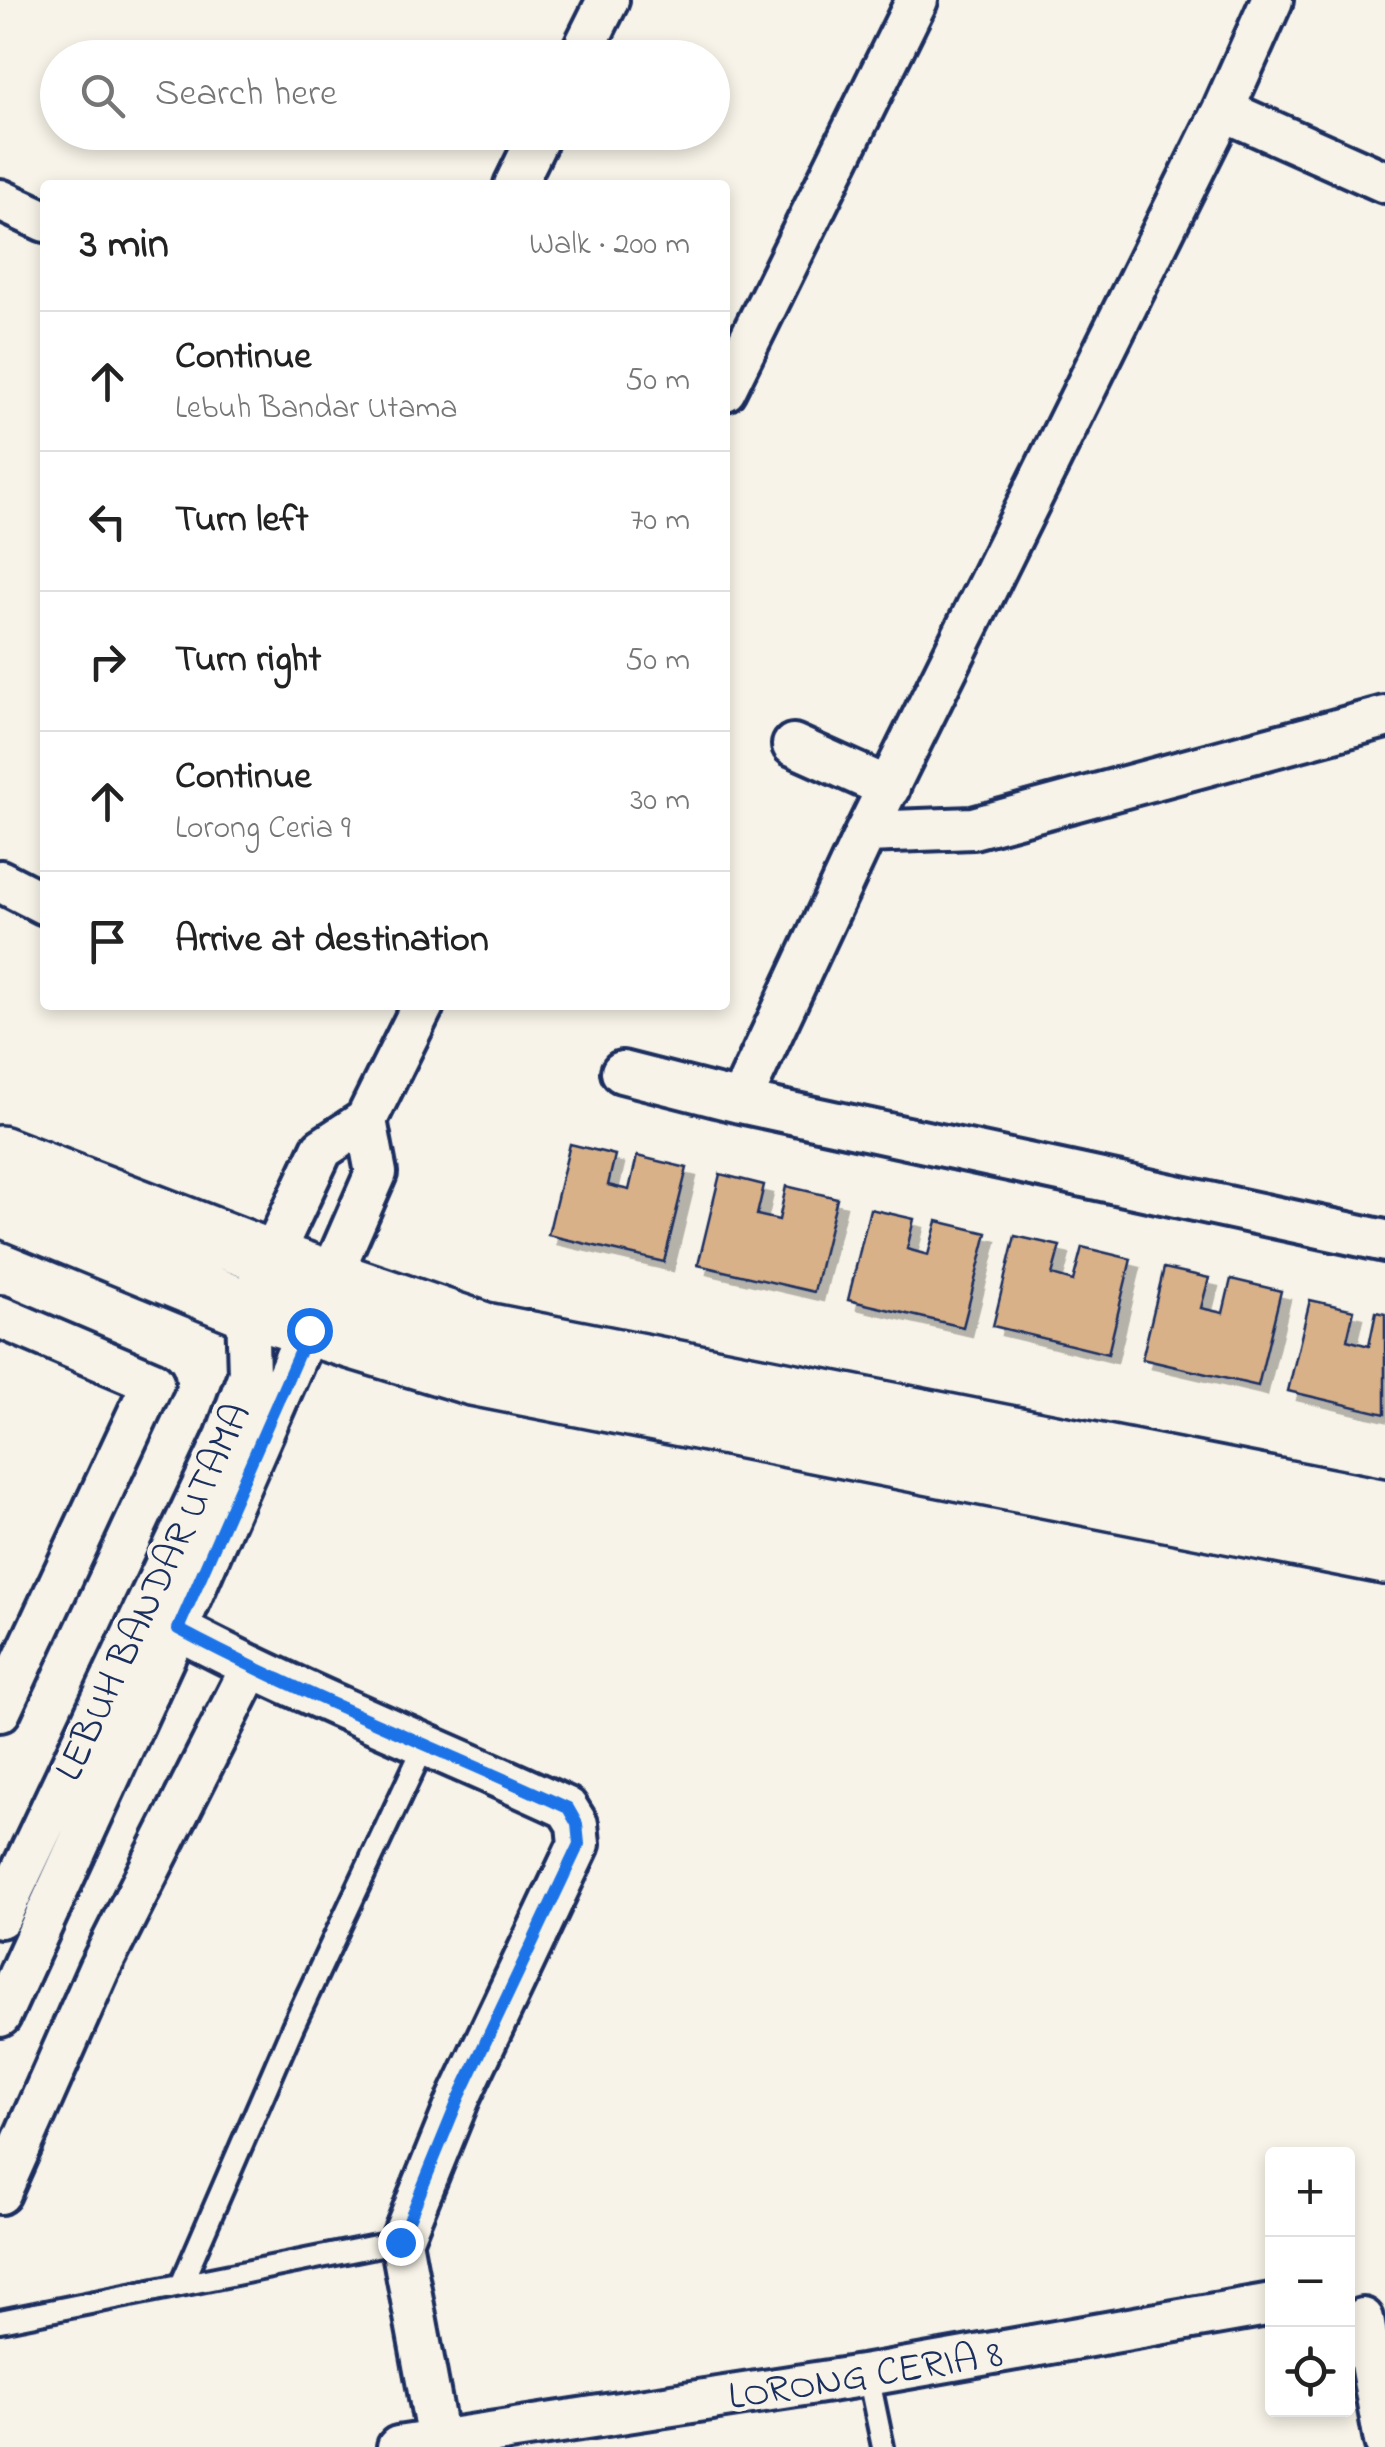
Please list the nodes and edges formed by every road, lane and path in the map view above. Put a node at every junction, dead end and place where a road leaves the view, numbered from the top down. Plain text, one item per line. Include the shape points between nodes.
1 (608, 0) edge
2 (917, 0) edge
3 (1272, 0) edge
4 (588, 40) edge
5 (1223, 110) junction
6 (532, 150) edge
7 (517, 180) edge
8 (1385, 182) edge
9 (0, 200) edge
10 (40, 219) edge
11 (730, 380) edge
12 (1385, 717) edge
13 (793, 745) dead end
14 (889, 788) junction
15 (866, 832) junction
16 (0, 881) edge
17 (40, 901) edge
18 (421, 1010) edge
19 (622, 1072) dead end
20 (740, 1102) junction
21 (366, 1120) junction
22 (0, 1154) edge
23 (0, 1208) edge
24 (1385, 1241) edge
25 (270, 1258) junction
26 (330, 1278) junction
27 (247, 1309) junction
28 (0, 1317) edge
29 (309, 1330) junction
30 (1385, 1508) edge
31 (1385, 1556) edge
32 (178, 1629) junction
33 (251, 1668) junction
34 (0, 1711) edge
35 (426, 1742) junction
36 (0, 1917) edge
37 (16, 1937) edge
38 (0, 2016) edge
39 (0, 2193) edge
40 (400, 2242) junction
41 (181, 2285) junction
42 (1265, 2305) edge
43 (1365, 2315) edge
44 (0, 2321) edge
45 (868, 2375) junction
46 (1385, 2441) edge
47 (411, 2445) edge
48 (883, 2447) edge

1 - 4 street
2 - 11 street
3 - 5 street
5 - 8 street
5 - 14 street
6 - 7 street
9 - 10 street
12 - 15 street via 974,828
13 - 14 street
14 - 15 street
15 - 20 street
16 - 17 street
18 - 21 street
19 - 20 street
20 - 24 street
21 - 25 street, LEBUH BANDAR UTAMA via 322,1150
21 - 26 street, LEBUH BANDAR UTAMA via 376,1172
22 - 25 street
23 - 27 street
25 - 26 street
25 - 27 street, LEBUH BANDAR UTAMA
26 - 29 street, LEBUH BANDAR UTAMA
26 - 30 street via 485,1332
27 - 29 street
27 - 36 street, LEBUH BANDAR UTAMA via 249,1374 226,1437
28 - 34 street via 153,1382
29 - 31 street via 472,1377
29 - 32 street, LEBUH BANDAR UTAMA
32 - 33 street
32 - 37 street, LEBUH BANDAR UTAMA
33 - 35 street
33 - 39 street via 99,1969
35 - 40 street via 568,1808 579,1844 459,2098
35 - 41 lane
37 - 38 street, LEBUH BANDAR UTAMA
40 - 41 lane
40 - 47 street
41 - 44 lane
42 - 45 street, LORONG CERIA 8
43 - 46 street
45 - 47 street, LORONG CERIA 8
45 - 48 lane

